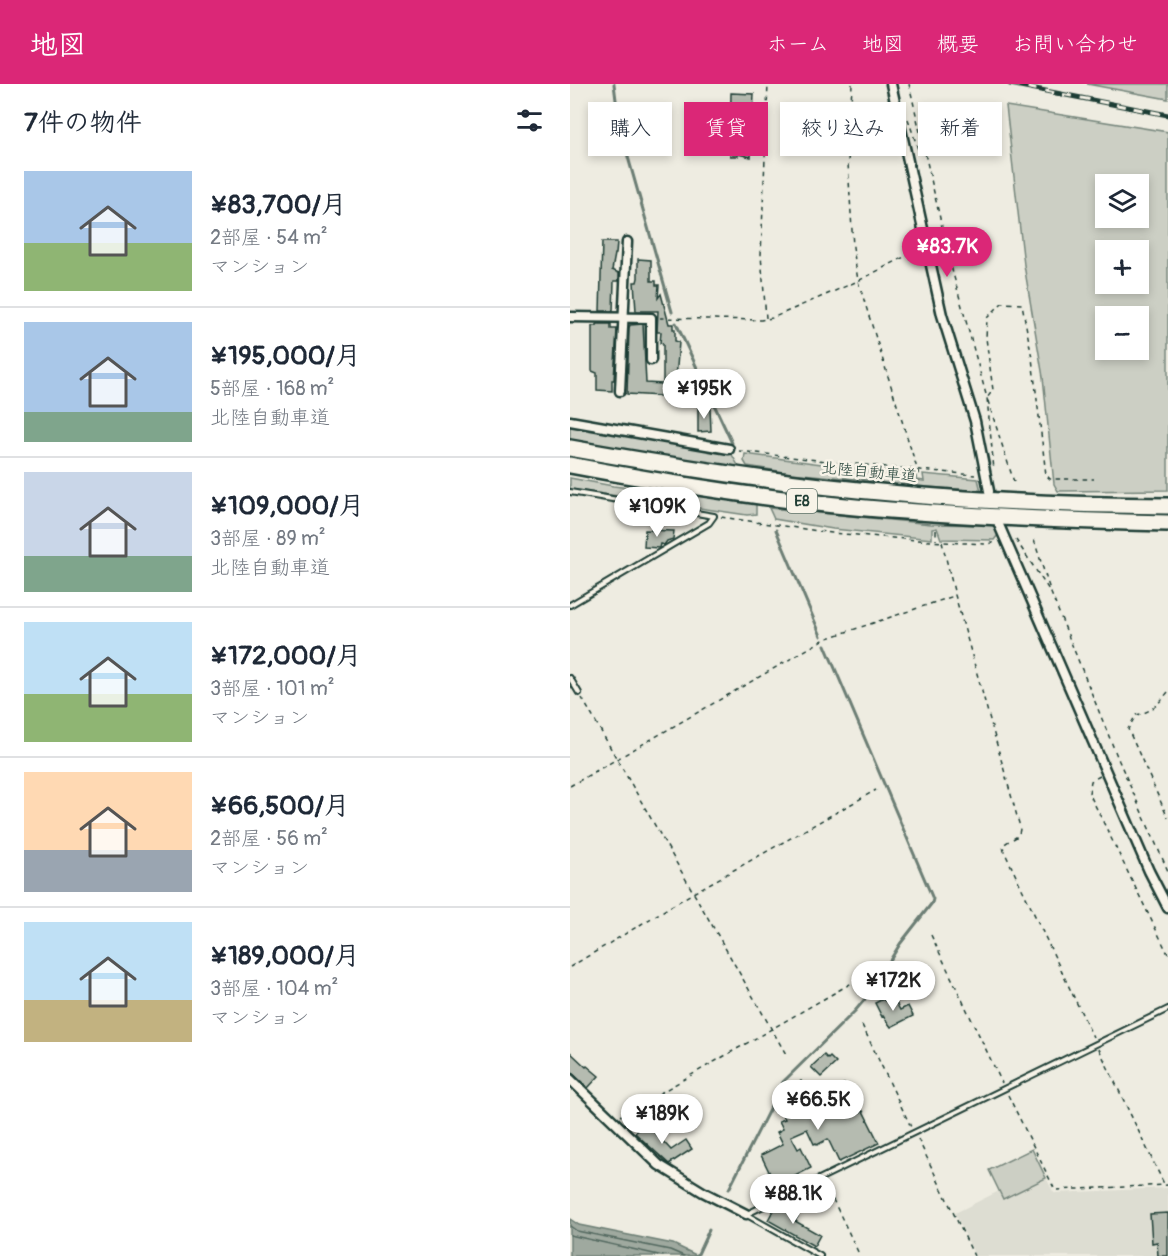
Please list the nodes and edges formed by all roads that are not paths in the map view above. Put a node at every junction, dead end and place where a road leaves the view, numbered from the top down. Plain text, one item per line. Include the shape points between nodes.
1 (891, 84) edge
2 (627, 242) dead end
3 (570, 317) edge
4 (624, 317) junction
5 (651, 360) dead end
6 (620, 391) dead end
7 (570, 421) edge
8 (570, 448) edge
9 (729, 449) road end
10 (570, 465) edge
11 (570, 492) edge
12 (989, 492) dead end
13 (1168, 506) edge
14 (1168, 523) edge
15 (1002, 531) road end
16 (570, 605) edge
17 (570, 678) edge
18 (579, 693) road end
19 (1168, 908) edge
20 (1168, 1009) edge
21 (570, 1079) edge
22 (746, 1214) junction
23 (820, 1256) edge

1 - 12 street via 942,315 975,421
2 - 4 street
3 - 4 street
4 - 5 street via 651,318
4 - 6 street
7 - 9 street
8 - 13 highway, 北陸自動車道 / E8 via 696,470 892,494
10 - 14 highway, E8 via 692,486 889,510
11 - 16 lane via 714,516 709,523
15 - 19 street
17 - 18 lane
20 - 22 lane
21 - 22 street via 659,1165
22 - 23 lane

